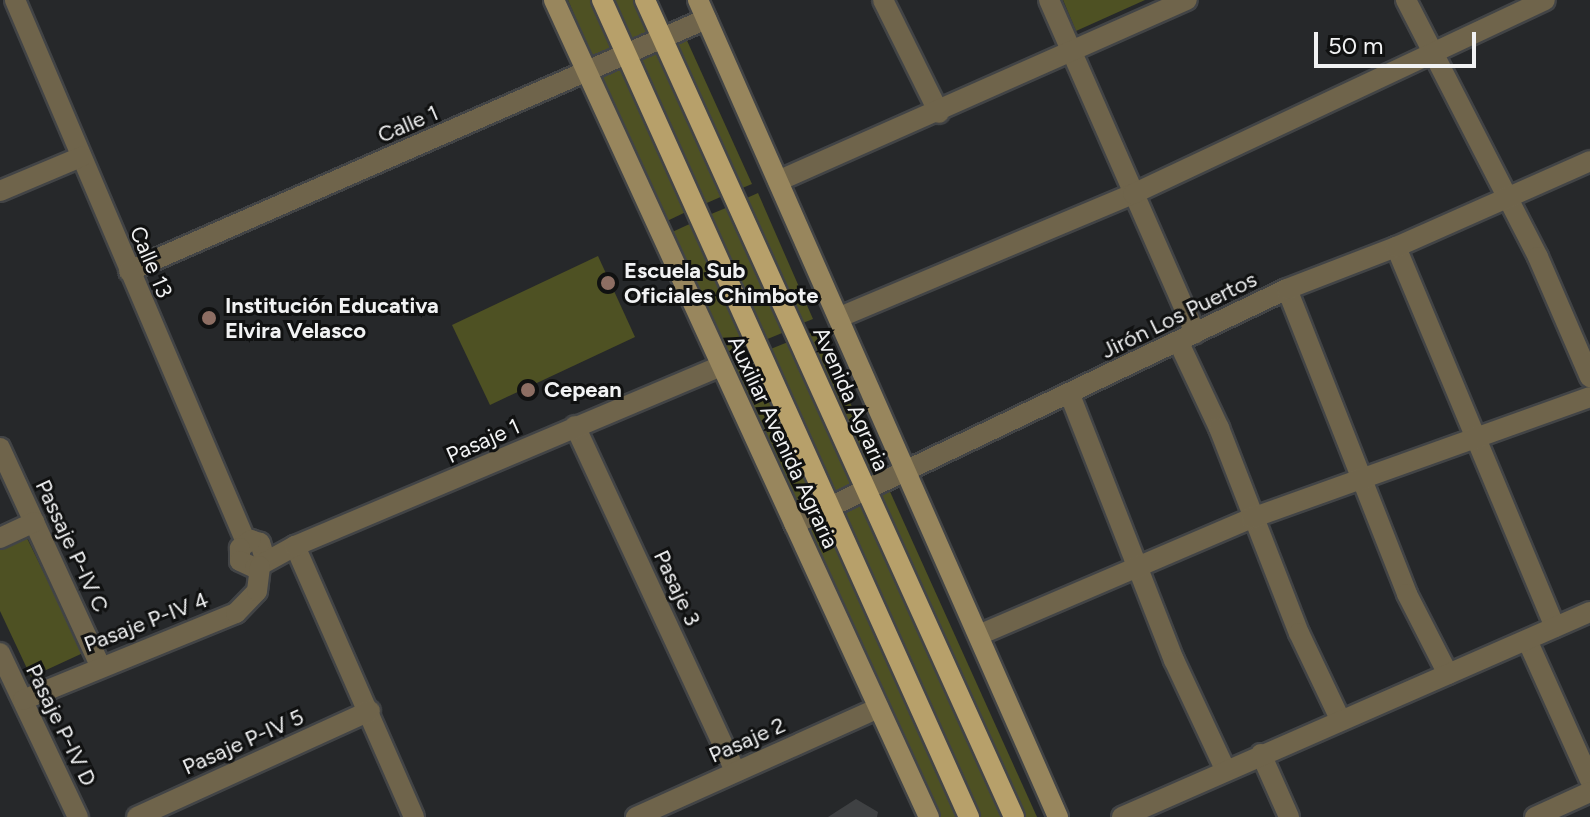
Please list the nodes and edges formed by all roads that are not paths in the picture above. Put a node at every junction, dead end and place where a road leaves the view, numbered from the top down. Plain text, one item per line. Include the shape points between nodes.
1 (15, 0) edge
2 (554, 0) edge
3 (602, 0) edge
4 (645, 0) edge
5 (883, 0) edge
6 (1049, 0) edge
7 (1187, 0) edge
8 (1406, 0) edge
9 (1545, 0) edge
10 (702, 9) edge
11 (662, 39) junction
12 (1071, 51) junction
13 (1432, 52) junction
14 (627, 55) junction
15 (587, 72) junction
16 (939, 113) junction
17 (81, 157) junction
18 (1590, 161) edge
19 (778, 181) junction
20 (0, 191) edge
21 (1133, 194) junction
22 (1507, 198) junction
23 (1396, 247) junction
24 (129, 271) junction
25 (1287, 289) junction
26 (840, 317) junction
27 (1187, 338) junction
28 (721, 366) junction
29 (1590, 377) edge
30 (1070, 395) junction
31 (1590, 397) edge
32 (575, 426) junction
33 (1474, 439) junction
34 (0, 448) edge
35 (908, 469) junction
36 (1362, 481) junction
37 (866, 489) junction
38 (827, 507) junction
39 (1252, 518) junction
40 (34, 522) junction
41 (794, 524) junction
42 (0, 538) edge
43 (295, 546) junction
44 (262, 563) junction
45 (1140, 564) junction
46 (1590, 612) edge
47 (1555, 627) junction
48 (981, 634) junction
49 (1528, 642) junction
50 (0, 653) edge
51 (100, 665) junction
52 (1448, 674) junction
53 (23, 700) junction
54 (879, 708) junction
55 (370, 711) junction
56 (1340, 719) junction
57 (1261, 754) junction
58 (1225, 769) junction
59 (735, 771) junction
60 (1590, 780) edge
61 (1590, 792) edge
62 (78, 817) edge
63 (137, 817) edge
64 (414, 817) edge
65 (636, 817) edge
66 (929, 817) edge
67 (969, 817) edge
68 (1014, 817) edge
69 (1058, 817) edge
70 (1122, 817) edge
71 (1289, 817) edge
72 (1535, 817) edge

1 - 17 street, Calle 13
2 - 15 street, Auxiliar Avenida Agraria
3 - 14 main road
4 - 11 main road, Avenida Agraria
5 - 16 street
6 - 12 street
7 - 12 street
8 - 13 street
9 - 13 street
10 - 11 street, Calle 1
10 - 19 street
11 - 14 street, Calle 1
11 - 37 main road, Avenida Agraria
12 - 16 street
12 - 21 street
13 - 21 street
13 - 22 street
14 - 15 street, Calle 1
14 - 38 main road
15 - 24 street, Calle 1
15 - 28 street, Auxiliar Avenida Agraria
16 - 19 street
17 - 20 street
17 - 24 street, Calle 13
18 - 22 street, Jirón Los Puertos
19 - 26 street
21 - 26 street
21 - 27 street
22 - 23 street, Jirón Los Puertos
22 - 29 street
23 - 25 street, Jirón Los Puertos
23 - 33 street
24 - 44 street, Calle 13 via 246,542 260,543
25 - 27 street, Jirón Los Puertos
25 - 36 street
26 - 35 street
27 - 30 street, Jirón Los Puertos
27 - 39 street
28 - 32 street, Pasaje 1
28 - 41 street, Auxiliar Avenida Agraria
30 - 35 street, Jirón Los Puertos
30 - 45 street
31 - 33 street
32 - 43 street, Pasaje 1
32 - 59 street, Pasaje 3
33 - 36 street
33 - 47 street
34 - 40 street, Passaje P-IV C
35 - 37 street, Jirón Los Puertos
35 - 48 street
36 - 39 street
36 - 52 street via 1407,594
37 - 38 street, Jirón Los Puertos
37 - 68 main road, Avenida Agraria
38 - 41 street, Jirón Los Puertos
38 - 67 main road
39 - 45 street
39 - 56 street
40 - 42 street
40 - 51 street, Passaje P-IV C
41 - 54 street, Auxiliar Avenida Agraria
43 - 44 street, Pasaje 1
43 - 55 street
44 - 51 street, Pasaje P-IV 4 via 257,591 236,613
45 - 48 street
45 - 58 street via 1174,660
46 - 47 street
47 - 49 street
48 - 69 street
49 - 52 street
49 - 60 street
50 - 53 street, Pasaje P-IV D
51 - 53 street, Pasaje P-IV 4
52 - 56 street
53 - 62 street, Pasaje P-IV D
54 - 59 street, Pasaje 2
54 - 66 street, Auxiliar Avenida Agraria
55 - 63 street, Pasaje P-IV 5
55 - 64 street
56 - 57 street
57 - 58 street
57 - 71 street
58 - 70 street
59 - 65 street, Pasaje 2
61 - 72 street

